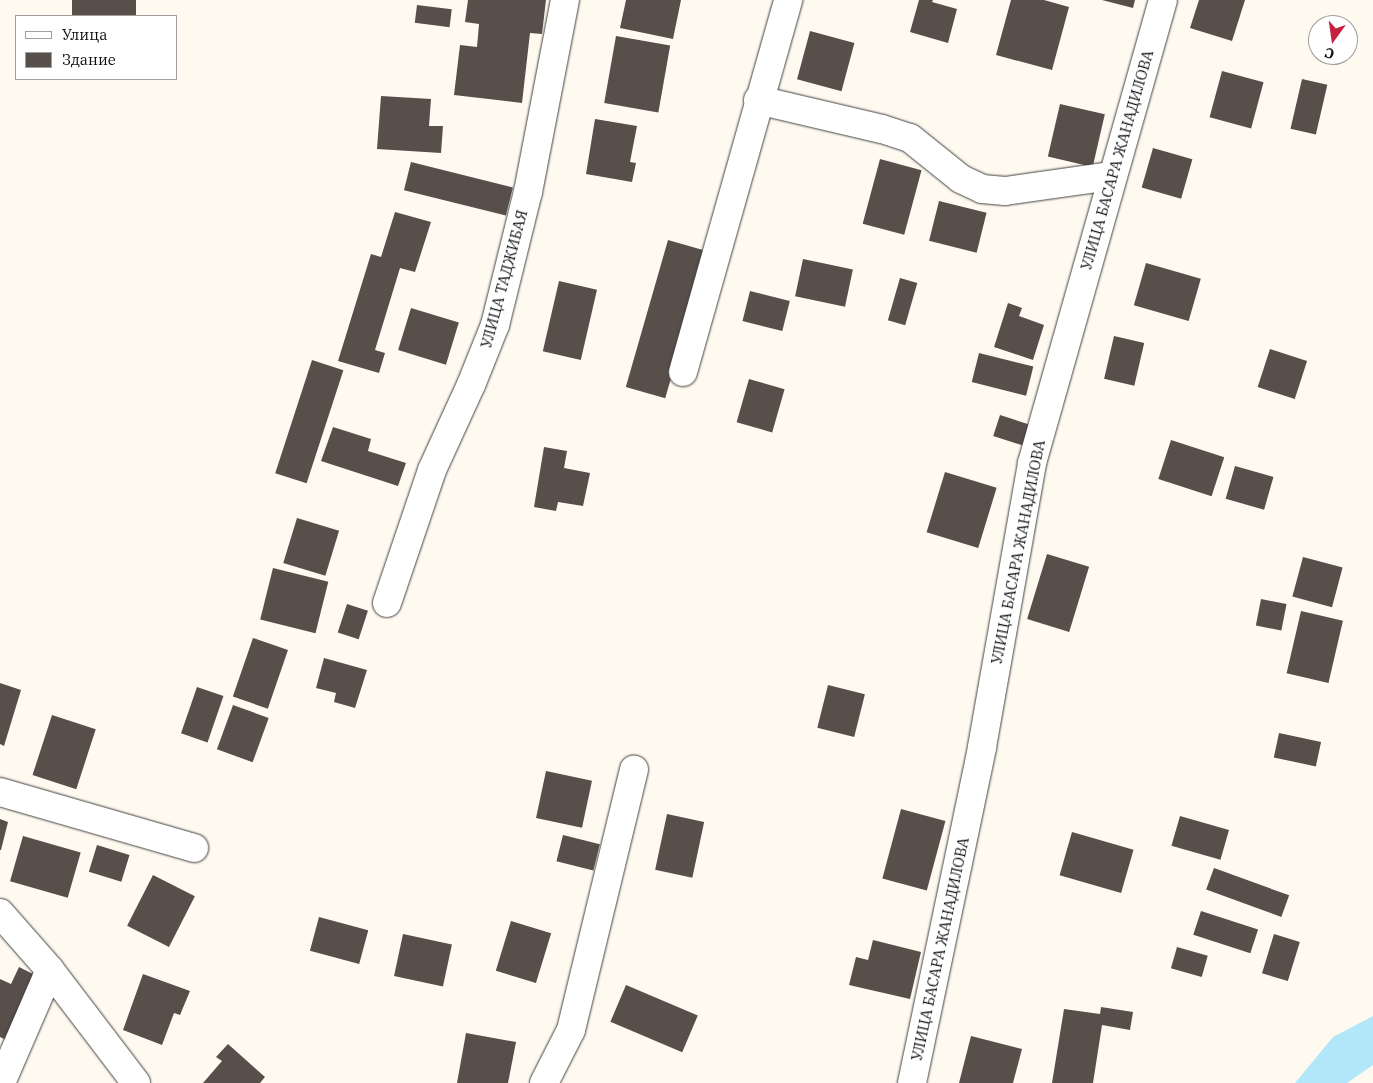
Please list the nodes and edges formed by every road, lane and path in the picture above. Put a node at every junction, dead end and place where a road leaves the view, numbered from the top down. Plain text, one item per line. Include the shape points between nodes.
1 (565, 0) edge
2 (788, 0) edge
3 (1163, 0) edge
4 (758, 100) junction
5 (1112, 176) junction
6 (683, 372) dead end
7 (387, 603) dead end
8 (634, 769) dead end
9 (0, 792) edge
10 (194, 848) dead end
11 (0, 913) edge
12 (50, 970) junction
13 (1, 1083) edge
14 (136, 1083) edge
15 (544, 1083) edge
16 (912, 1083) edge

1 - 7 street, УЛИЦА ТАДЖИБАЯ via 528,192 495,325 432,470
2 - 4 street
3 - 5 street, УЛИЦА БАСАРА ЖАНАДИЛОВА
4 - 5 street via 910,138 961,179 982,189 1005,191
4 - 6 street
5 - 16 street, УЛИЦА БАСАРА ЖАНАДИЛОВА via 1032,463 982,747
8 - 15 street via 571,1030
9 - 10 street
11 - 12 street
12 - 13 street
12 - 14 street

